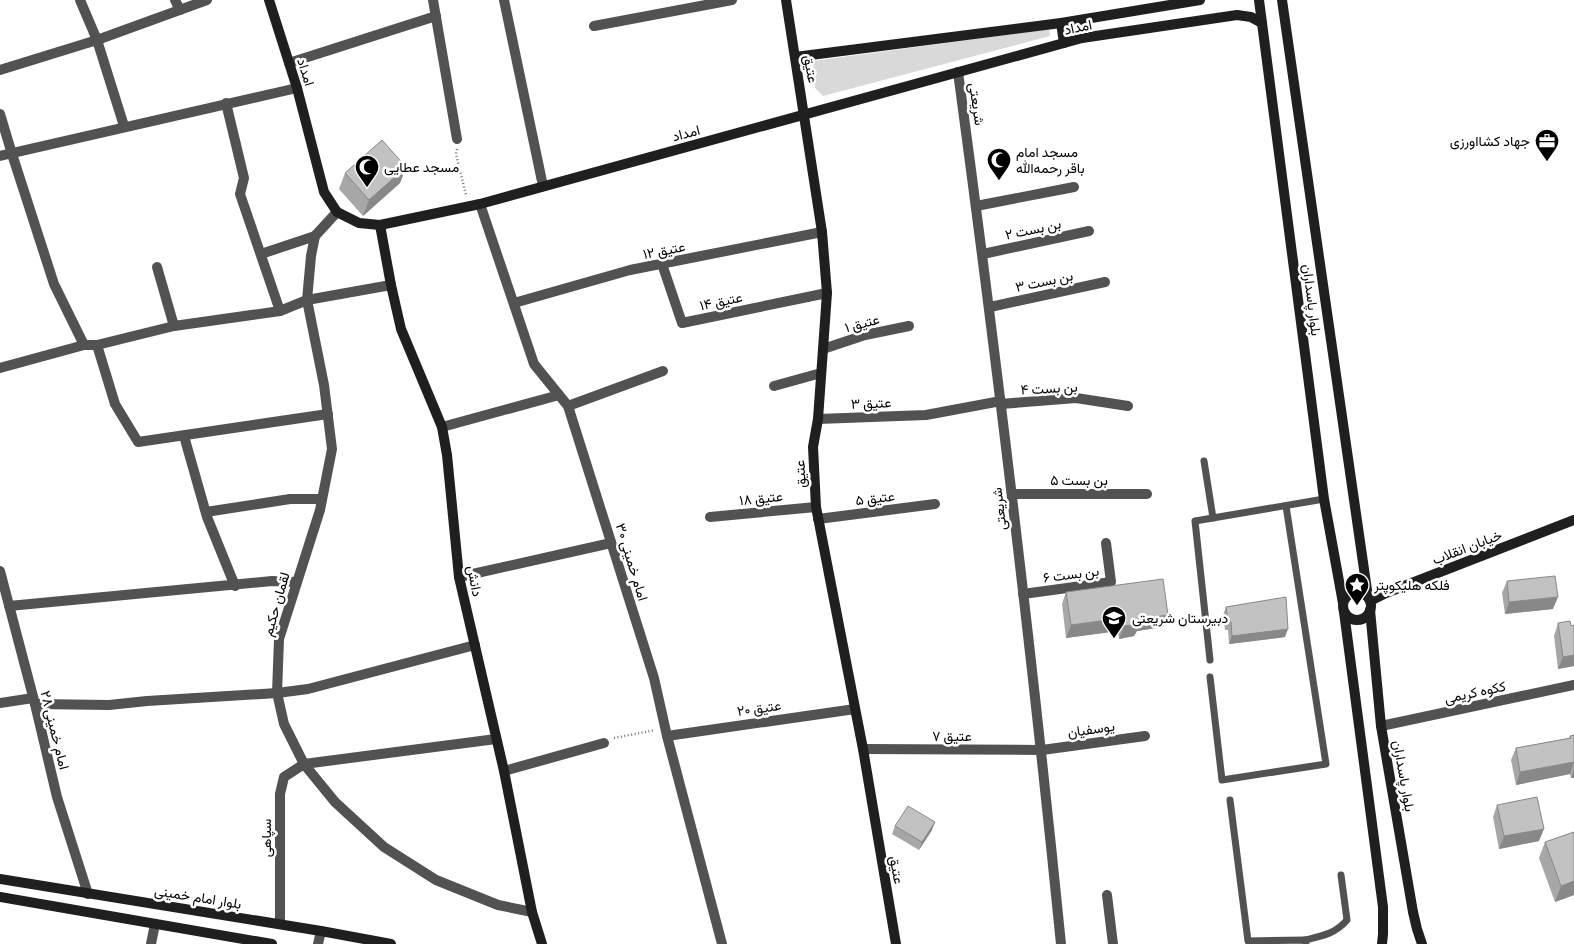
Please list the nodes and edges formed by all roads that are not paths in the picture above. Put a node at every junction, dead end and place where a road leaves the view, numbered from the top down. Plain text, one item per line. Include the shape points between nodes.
1 (80, 0) edge
2 (175, 0) edge
3 (207, 0) edge
4 (269, 0) edge
5 (434, 0) edge
6 (504, 0) edge
7 (732, 0) edge
8 (786, 0) edge
9 (1200, 0) edge
10 (1259, 0) edge
11 (1282, 0) edge
12 (180, 10) junction
13 (436, 16) junction
14 (1061, 23) junction
15 (1262, 23) junction
16 (594, 26) dead end
17 (97, 40) junction
18 (1064, 43) junction
19 (795, 57) junction
20 (289, 62) junction
21 (0, 70) edge
22 (958, 72) junction
23 (297, 88) junction
24 (226, 103) junction
25 (0, 114) edge
26 (804, 114) junction
27 (124, 126) junction
28 (457, 139) road end
29 (12, 154) junction
30 (0, 156) edge
31 (543, 186) junction
32 (1074, 187) dead end
33 (480, 204) junction
34 (976, 206) junction
35 (337, 212) junction
36 (380, 225) junction
37 (1089, 231) dead end
38 (822, 232) junction
39 (315, 236) junction
40 (261, 254) junction
41 (983, 254) junction
42 (662, 264) junction
43 (157, 267) dead end
44 (1105, 282) dead end
45 (391, 285) junction
46 (827, 293) junction
47 (307, 300) junction
48 (514, 303) junction
49 (990, 307) junction
50 (280, 311) junction
51 (174, 326) junction
52 (909, 326) dead end
53 (84, 345) junction
54 (97, 345) junction
55 (823, 349) junction
56 (0, 368) edge
57 (663, 371) dead end
58 (821, 373) junction
59 (774, 386) dead end
60 (559, 396) junction
61 (1001, 402) junction
62 (568, 406) junction
63 (1128, 406) dead end
64 (328, 414) junction
65 (926, 415) joint
66 (818, 419) junction
67 (442, 427) junction
68 (184, 436) junction
69 (1204, 462) dead end
70 (1012, 494) junction
71 (1147, 494) dead end
72 (322, 499) junction
73 (1324, 499) junction
74 (935, 504) dead end
75 (1286, 506) junction
76 (816, 507) junction
77 (206, 512) junction
78 (710, 517) dead end
79 (1213, 518) junction
80 (818, 519) junction
81 (1574, 520) edge
82 (611, 543) junction
83 (1106, 543) dead end
84 (0, 571) edge
85 (459, 577) junction
86 (296, 582) junction
87 (235, 586) junction
88 (1023, 594) junction
89 (1369, 603) junction
90 (9, 606) junction
91 (1343, 608) junction
92 (475, 645) junction
93 (1210, 660) dead end
94 (1210, 677) dead end
95 (1574, 685) edge
96 (277, 693) junction
97 (34, 701) junction
98 (0, 703) edge
99 (855, 709) junction
100 (1382, 726) junction
101 (666, 732) junction
102 (1145, 736) dead end
103 (496, 739) junction
104 (604, 743) road end
105 (863, 749) junction
106 (1042, 750) junction
107 (304, 764) junction
108 (504, 771) junction
109 (1230, 800) dead end
110 (1341, 875) dead end
111 (0, 879) edge
112 (88, 894) junction
113 (1107, 895) dead end
114 (0, 897) edge
115 (532, 912) junction
116 (155, 924) junction
117 (280, 924) junction
118 (321, 930) junction
119 (1306, 942) edge
120 (151, 944) edge
121 (272, 944) edge
122 (318, 944) edge
123 (391, 944) edge
124 (542, 944) edge
125 (722, 944) edge
126 (896, 944) edge
127 (1061, 944) edge
128 (1113, 944) edge
129 (1382, 944) edge
130 (1422, 944) edge

1 - 17 street
2 - 12 street
3 - 12 street
4 - 20 street, امداد
5 - 13 street
6 - 31 street
7 - 16 street
8 - 19 street, عتیق
9 - 14 street, امداد
10 - 15 street, بلوار پاسداران
11 - 89 street, بلوار پاسداران
12 - 17 street
13 - 20 street
13 - 28 street
14 - 18 street
14 - 19 street, امداد
15 - 18 street, امداد via 1251,17 1237,16
15 - 73 street, بلوار پاسداران
17 - 21 street
17 - 27 street
18 - 22 street, امداد
19 - 26 street, عتیق
20 - 23 street, امداد
22 - 26 street, امداد
22 - 34 street, شریعتی
23 - 24 street
23 - 35 street, امداد via 324,192
24 - 27 street
24 - 40 street via 244,178 240,194
25 - 29 street
26 - 31 street, امداد
26 - 38 street, عتیق
27 - 29 street
29 - 30 street
29 - 53 street via 54,284
31 - 33 street, امداد
32 - 34 street
33 - 36 street, امداد
33 - 48 street, امام خمینی ۳۰
34 - 41 street, شریعتی
35 - 36 street, امداد via 359,223
35 - 39 street
36 - 45 street, دانش
37 - 41 street, بن بست ۲
38 - 42 street, عتیق ۱۲
38 - 46 street, عتیق
39 - 40 street
39 - 47 street, لقمان حکیم
40 - 50 street
41 - 49 street, شریعتی
42 - 46 street, عتیق ۱۴ via 682,323
42 - 48 street, عتیق ۱۲
43 - 51 street
44 - 49 street, بن بست ۳
45 - 47 street
45 - 67 street, دانش via 402,329
46 - 55 street, عتیق
47 - 50 street
47 - 64 street, لقمان حکیم
48 - 60 street, امام خمینی ۳۰ via 534,364
49 - 61 street, شریعتی
50 - 51 street
51 - 54 street
52 - 55 street, عتیق ۱ via 865,335
53 - 54 street
53 - 56 street
54 - 68 street via 115,404 138,442
55 - 58 street, عتیق
57 - 62 street
58 - 59 street
58 - 66 street, عتیق
60 - 62 street, امام خمینی ۳۰
60 - 67 street
61 - 63 street, بن بست ۴ via 1076,398
61 - 65 street, بن بست ۴
61 - 70 street, شریعتی
62 - 82 street, امام خمینی ۳۰
64 - 68 street
64 - 72 street, لقمان حکیم via 332,449
65 - 66 street, عتیق ۳
66 - 76 street, عتیق via 813,447
67 - 85 street, دانش
68 - 77 street
69 - 79 lane
70 - 71 street, بن بست ۵
70 - 88 street, شریعتی
72 - 77 street via 290,499
72 - 86 street, لقمان حکیم
73 - 75 lane
73 - 91 street, بلوار پاسداران
74 - 80 street, عتیق ۵
75 - 79 lane
75 - 94 lane via 1326,764 1222,780
76 - 78 street, عتیق ۱۸
76 - 80 street, عتیق
77 - 87 street
79 - 93 lane via 1195,521
80 - 99 street, عتیق
81 - 89 street, خیابان انقلاب via 1386,593
82 - 85 street
82 - 101 street, امام خمینی ۳۰ via 654,678
83 - 88 street, بن بست ۶ via 1111,582
84 - 90 street, امام خمینی ۲۸
85 - 92 street, دانش
86 - 87 street via 272,581
86 - 96 street, لقمان حکیم via 279,640
87 - 90 street
88 - 106 street, شریعتی
89 - 91 street via 1364,618 1355,620
89 - 91 street via 1365,594 1356,591 1347,595
89 - 100 street, بلوار پاسداران
90 - 97 street, امام خمینی ۲۸
91 - 129 street, بلوار پاسداران via 1383,907
92 - 96 street
92 - 103 street, دانش
95 - 100 street, ککوه کریمی
96 - 97 street via 109,705
96 - 107 street, لقمان حکیم via 284,724
97 - 98 street
97 - 112 street, امام خمینی ۲۸ via 57,797
99 - 101 street, عتیق ۲۰
99 - 105 street, عتیق
100 - 130 street, بلوار پاسداران via 1413,912
101 - 125 street, امام خمینی ۳۰
102 - 106 street, یوسفیان
103 - 107 street
103 - 108 street, دانش
104 - 108 street
105 - 106 street, عتیق ۷
105 - 126 street, عتیق
106 - 127 street, شریعتی
107 - 115 street, لقمان حکیم via 335,802 384,847 436,880 498,905
107 - 117 street, سپاهی via 284,777 280,794
108 - 115 street, دانش
109 - 119 lane via 1248,941
110 - 119 lane via 1347,920 1336,931
111 - 112 street, بلوار امام خمینی
112 - 117 street, بلوار امام خمینی
113 - 128 street
114 - 116 street
115 - 124 street, دانش
116 - 120 street
116 - 121 street
117 - 118 street, بلوار امام خمینی
118 - 122 street
118 - 123 street, بلوار امام خمینی

